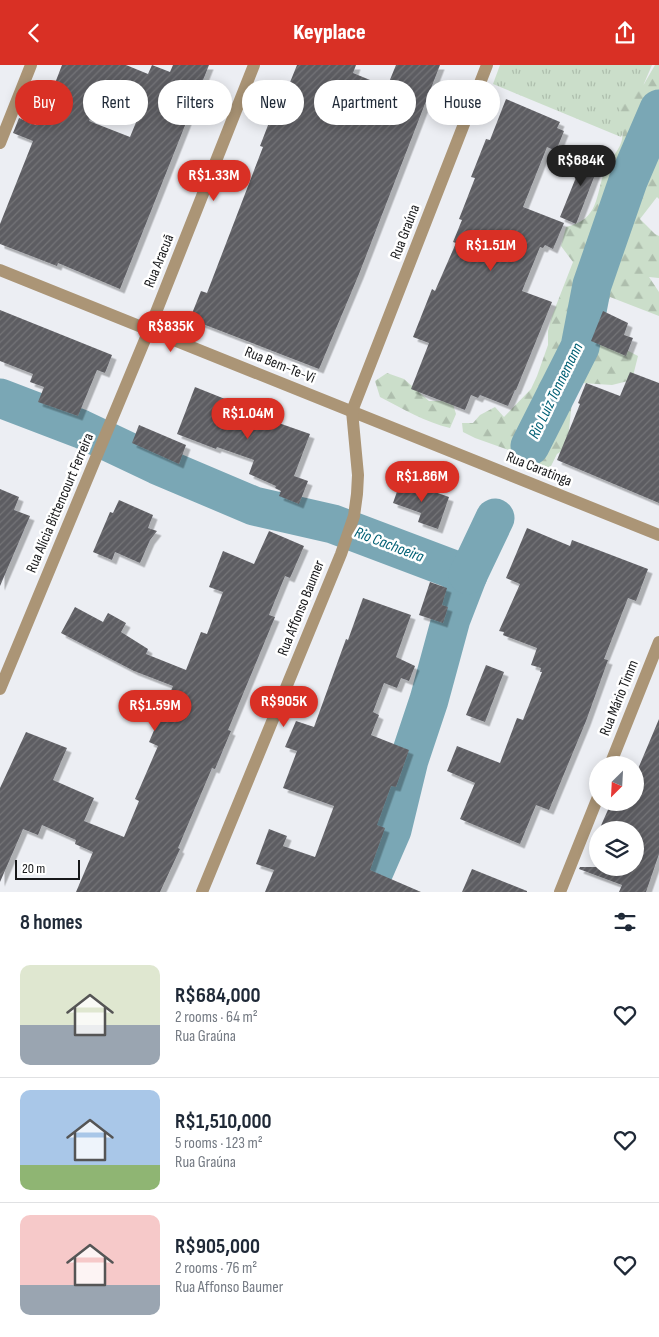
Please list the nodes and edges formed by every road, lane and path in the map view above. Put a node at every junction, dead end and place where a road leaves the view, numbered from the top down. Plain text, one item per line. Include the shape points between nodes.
1 (31, 65) edge
2 (254, 65) edge
3 (487, 65) edge
4 (0, 143) edge
5 (0, 269) edge
6 (149, 330) junction
7 (352, 411) junction
8 (659, 535) edge
9 (659, 642) edge
10 (0, 689) edge
11 (614, 756) edge
12 (592, 811) edge
13 (202, 892) edge
14 (560, 892) edge

1 - 4 street
2 - 6 street, Rua Aracuã
3 - 7 street, Rua Graúna
5 - 6 street, Rua Bem-Te-Vi
6 - 7 street, Rua Bem-Te-Vi
6 - 10 street, Rua Alícia Bittencourt Ferreira
7 - 8 street, Rua Caratinga
7 - 13 street, Rua Affonso Baumer via 358,475 354,516 341,555
9 - 11 street, Rua Mário Timm
12 - 14 street

